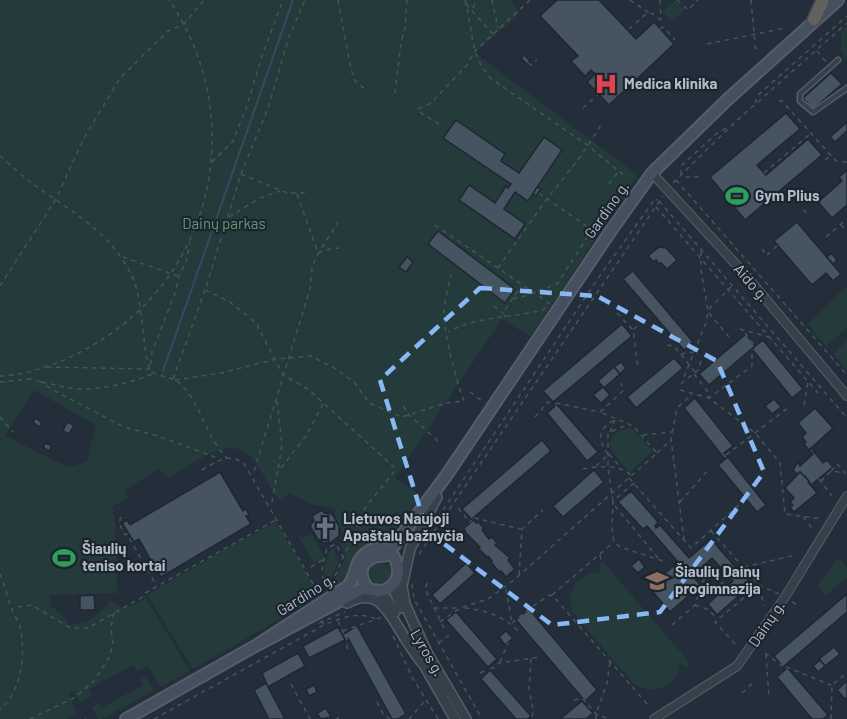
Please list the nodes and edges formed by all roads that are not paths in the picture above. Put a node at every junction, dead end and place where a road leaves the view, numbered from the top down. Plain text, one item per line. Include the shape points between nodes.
1 (823, 0) edge
2 (838, 0) edge
3 (814, 19) junction
4 (838, 60) dead end
5 (847, 88) edge
6 (652, 173) junction
7 (847, 396) edge
8 (446, 476) junction
9 (847, 496) edge
10 (437, 497) junction
11 (385, 550) junction
12 (398, 564) junction
13 (392, 586) junction
14 (368, 588) junction
15 (381, 591) junction
16 (301, 623) junction
17 (257, 645) junction
18 (426, 660) junction
19 (126, 719) edge
20 (455, 719) edge
21 (466, 719) edge
22 (654, 719) edge

1 - 3 highway
2 - 3 main road, Gardino g.
3 - 6 main road, Gardino g.
4 - 5 lane via 800,94 800,101 813,112
6 - 7 street, Aido g.
6 - 8 main road, Gardino g.
8 - 10 main road, Gardino g.
8 - 11 main road via 432,488
9 - 22 street, Dainų g. via 737,666
10 - 12 main road, Gardino g. via 402,547
10 - 18 street via 410,549 402,586
11 - 12 main road
11 - 14 main road via 384,556 370,558 363,566 362,579
11 - 17 main road, Gardino g. via 370,550 360,558 348,586
12 - 13 main road, Gardino g.
13 - 15 main road
13 - 18 street, Lyros g.
14 - 15 main road
14 - 16 main road, Gardino g.
15 - 18 street, Lyros g.
16 - 17 main road, Gardino g.
16 - 18 street via 354,599 370,597 384,606
17 - 19 main road, Gardino g.
18 - 20 street, Lyros g.
18 - 21 street, Lyros g.

